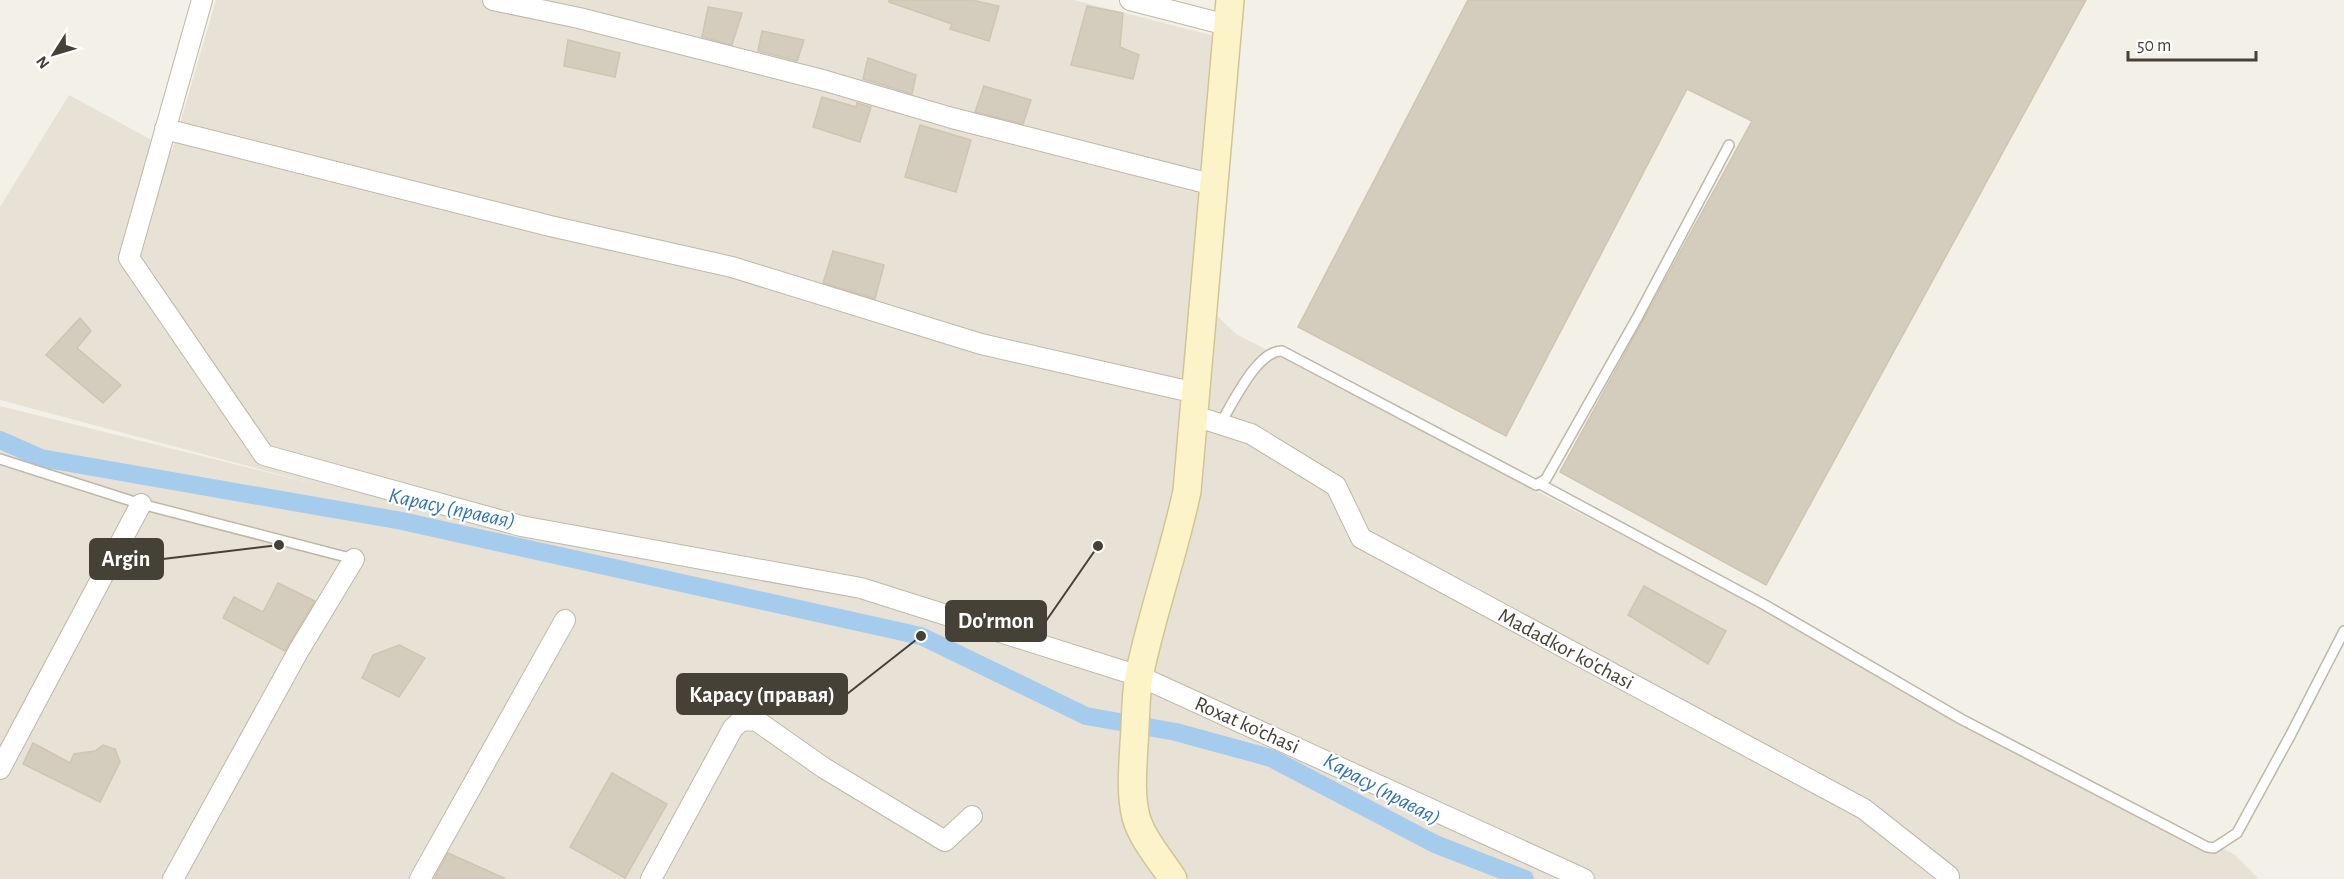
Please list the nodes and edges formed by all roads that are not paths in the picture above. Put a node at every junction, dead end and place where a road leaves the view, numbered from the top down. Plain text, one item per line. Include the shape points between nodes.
1 (202, 0) edge
2 (493, 0) edge
3 (1130, 0) edge
4 (1229, 12) edge
5 (165, 129) junction
6 (1729, 145) dead end
7 (1214, 185) junction
8 (1196, 404) junction
9 (1220, 424) junction
10 (0, 459) edge
11 (1540, 484) junction
12 (141, 504) junction
13 (354, 559) joint
14 (565, 620) dead end
15 (2344, 631) edge
16 (1138, 682) junction
17 (0, 769) edge
18 (972, 816) dead end
19 (173, 879) edge
20 (420, 879) edge
21 (651, 879) edge
22 (1173, 879) edge
23 (1584, 879) edge
24 (1947, 879) edge

1 - 5 street
2 - 7 street via 826,81 952,118
3 - 4 street
4 - 7 main road
5 - 8 street, Madadkor ko'chasi via 550,226 732,267 981,344
5 - 16 street, Roxat ko'chasi via 129,258 264,455 521,526 861,588
6 - 11 lane via 1638,318
7 - 8 main road
8 - 9 street, Madadkor ko'chasi
8 - 16 main road via 1180,526
9 - 11 lane via 1264,357 1282,351
9 - 24 street, Madadkor ko'chasi via 1251,434 1336,486 1361,538 1864,809 1949,876
10 - 12 lane
11 - 15 lane via 1765,605 1961,719 2207,847 2214,848 2237,833
12 - 13 lane
12 - 17 street
13 - 19 street via 299,650
14 - 20 street
16 - 22 main road via 1133,799 1139,824
16 - 23 street, Roxat ko'chasi
18 - 21 street via 945,841 824,768 757,721 742,720 733,728

